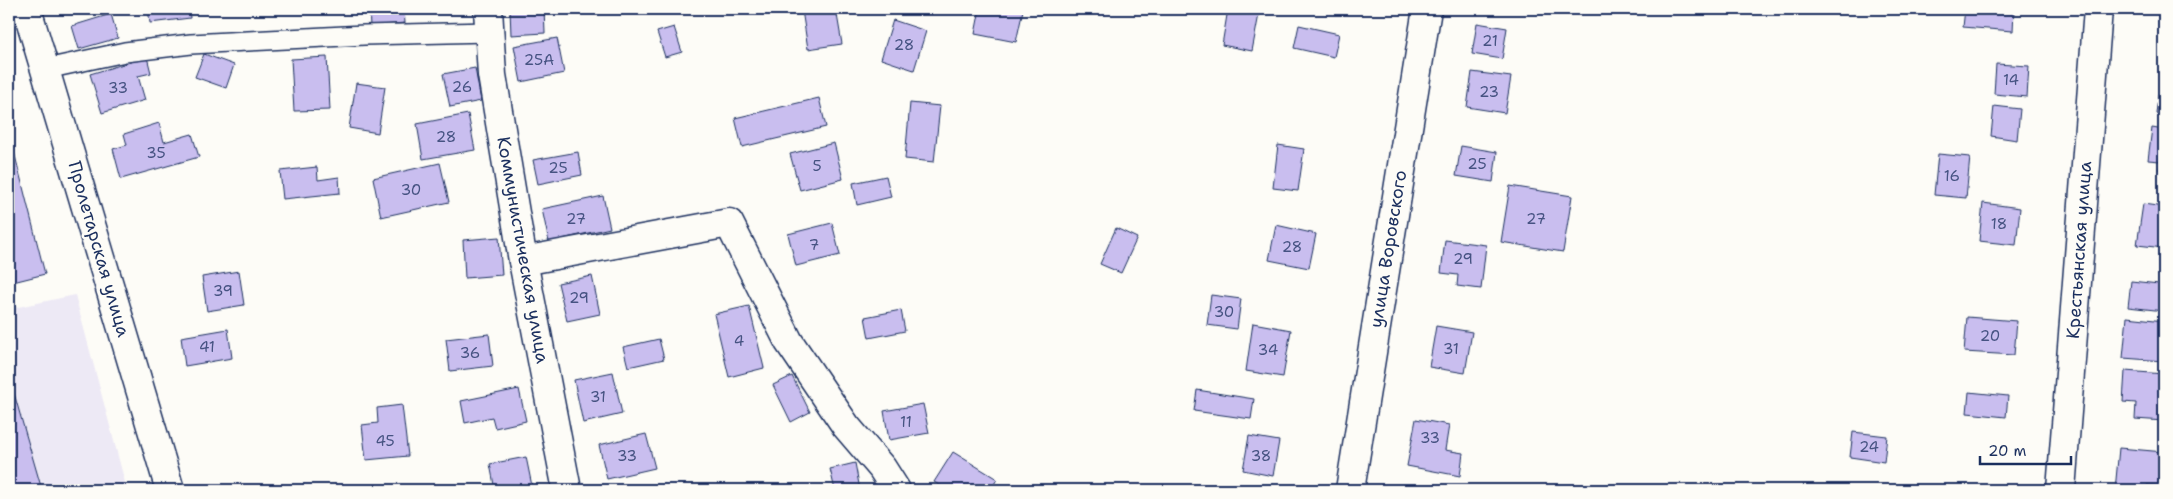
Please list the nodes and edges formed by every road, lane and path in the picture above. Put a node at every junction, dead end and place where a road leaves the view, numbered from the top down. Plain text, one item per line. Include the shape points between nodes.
1 (27, 9) edge
2 (1427, 9) edge
3 (2098, 9) edge
4 (488, 21) edge
5 (46, 69) junction
6 (523, 261) junction
7 (170, 490) edge
8 (567, 490) edge
9 (896, 490) edge
10 (1350, 490) edge
11 (2061, 490) edge

1 - 5 street, Пролетарская улица
2 - 10 street, улица Воровского
3 - 11 street, Крестьянская улица
4 - 5 lane via 364,35 191,44 125,52
4 - 6 street, Коммунистическая улица via 492,75
5 - 7 street, Пролетарская улица
6 - 8 street, Коммунистическая улица
6 - 9 street via 729,223 790,342 846,426 882,468

